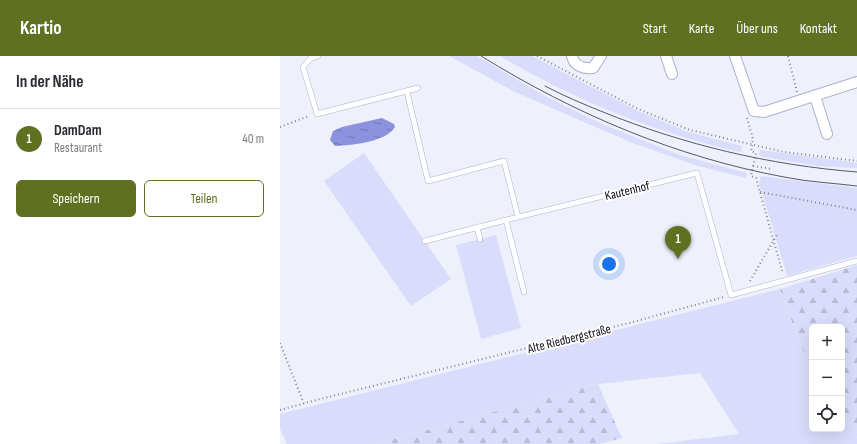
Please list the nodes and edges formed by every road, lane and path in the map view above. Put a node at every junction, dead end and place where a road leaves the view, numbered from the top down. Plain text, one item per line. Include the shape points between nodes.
1 (318, 56) edge
2 (537, 56) edge
3 (572, 56) edge
4 (601, 56) edge
5 (666, 56) edge
6 (735, 56) edge
7 (788, 56) edge
8 (672, 74) dead end
9 (857, 82) edge
10 (418, 88) dead end
11 (407, 92) junction
12 (815, 96) junction
13 (800, 100) junction
14 (754, 111) junction
15 (317, 114) junction
16 (280, 127) edge
17 (827, 134) dead end
18 (752, 145) junction
19 (857, 161) edge
20 (753, 166) junction
21 (772, 169) dead end
22 (760, 192) junction
23 (857, 210) edge
24 (518, 217) junction
25 (506, 220) junction
26 (477, 228) junction
27 (778, 233) dead end
28 (480, 239) dead end
29 (774, 240) junction
30 (424, 241) dead end
31 (857, 261) edge
32 (780, 263) junction
33 (776, 264) dead end
34 (785, 280) junction
35 (744, 291) junction
36 (524, 292) dead end
37 (731, 295) junction
38 (280, 343) edge
39 (304, 404) junction
40 (280, 410) edge

1 - 15 lane via 311,58 303,67
2 - 18 path via 638,110 690,130
3 - 4 street via 576,64 584,69 593,68
5 - 8 street
6 - 14 street
7 - 13 path
9 - 12 street
10 - 11 lane
11 - 15 lane
11 - 24 lane via 428,181 504,161
12 - 13 street
12 - 17 street
13 - 14 street via 764,112
14 - 18 path via 747,116 753,139
15 - 16 path
18 - 19 path via 784,152
18 - 20 path via 751,152 756,153
20 - 21 path
20 - 22 path via 750,176 756,178
22 - 23 path
22 - 29 path
24 - 25 lane, Kautenhof
24 - 37 lane, Kautenhof via 697,173
25 - 26 lane, Kautenhof
25 - 36 lane
26 - 28 lane
26 - 30 lane, Kautenhof
27 - 29 path
29 - 32 path
29 - 35 path
31 - 34 lane
32 - 33 path
32 - 34 path
34 - 35 lane
35 - 37 lane
37 - 39 path, Alte Riedbergstraße
38 - 39 path
39 - 40 path, Alte Riedbergstraße

